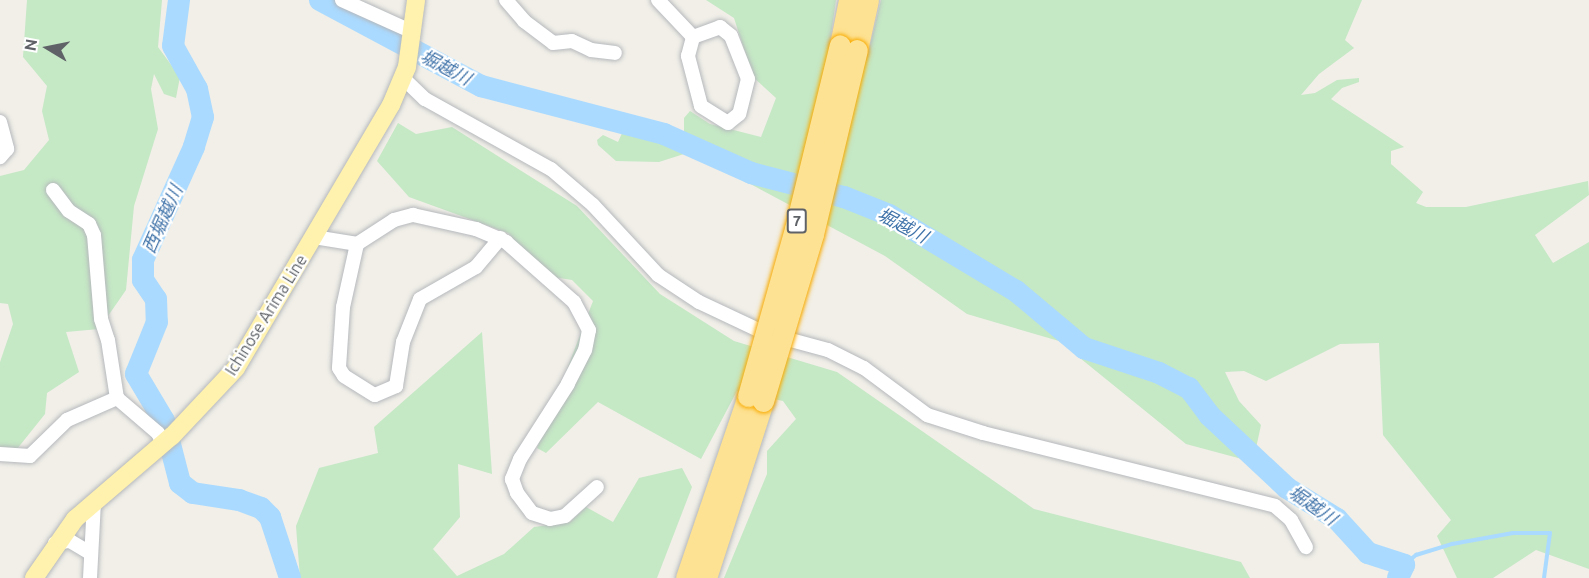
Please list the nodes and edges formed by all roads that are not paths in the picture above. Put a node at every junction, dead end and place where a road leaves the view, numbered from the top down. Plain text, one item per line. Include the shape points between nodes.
1 (342, 0) edge
2 (416, 0) edge
3 (506, 0) edge
4 (658, 0) edge
5 (849, 0) edge
6 (868, 0) edge
7 (693, 37) junction
8 (412, 43) junction
9 (849, 47) junction
10 (615, 53) dead end
11 (404, 79) junction
12 (0, 122) edge
13 (0, 157) edge
14 (53, 190) dead end
15 (314, 237) junction
16 (500, 238) junction
17 (357, 244) junction
18 (117, 398) junction
19 (756, 399) junction
20 (167, 440) junction
21 (0, 454) edge
22 (597, 487) dead end
23 (94, 501) junction
24 (56, 543) junction
25 (1306, 547) dead end
26 (90, 553) junction
27 (34, 578) edge
28 (90, 578) edge
29 (686, 578) edge
30 (706, 578) edge

1 - 8 street
2 - 8 main road, Ichinose Arima Line
3 - 10 street via 524,21 553,43 572,41 591,50
4 - 7 street
5 - 9 highway, 7
6 - 9 highway, 7
7 - 7 street via 688,56 701,106 728,123 739,114 748,79 741,60 731,36 720,27
8 - 11 main road, Ichinose Arima Line
9 - 19 highway, 7, bridge via 795,229
11 - 15 main road, Ichinose Arima Line
11 - 25 street via 425,99 551,169 593,205 658,275 741,324 828,350 864,368 927,415 1005,439 1275,506 1292,520
12 - 13 street via 7,149
14 - 18 street via 69,211 89,224 94,235 101,319
15 - 17 street
15 - 20 main road, Ichinose Arima Line via 236,368
16 - 17 street via 413,215 394,220
16 - 17 street via 476,267 420,299 403,342 396,386 375,395 344,376 339,368 343,307
16 - 22 street via 574,302 589,330 585,350 568,384 520,459 512,478 517,493 532,513 550,519 565,516
18 - 20 street
18 - 21 street via 67,420 30,456
19 - 29 highway, 7
19 - 30 highway, 7
20 - 23 main road, Ichinose Arima Line
23 - 24 main road, Ichinose Arima Line
23 - 26 street
24 - 26 street via 70,541
24 - 27 main road, Ichinose Arima Line
26 - 28 street

